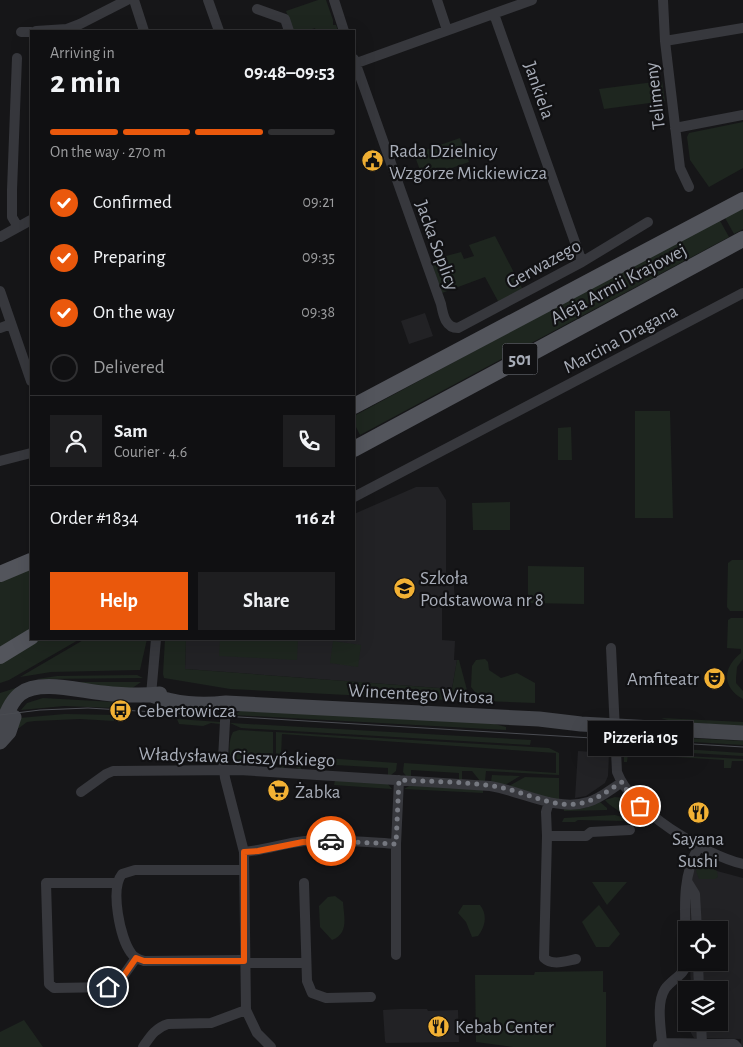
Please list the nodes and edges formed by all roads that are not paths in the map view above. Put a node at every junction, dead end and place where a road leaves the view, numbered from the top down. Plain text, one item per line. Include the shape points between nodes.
1 (127, 0) edge
2 (134, 0) edge
3 (208, 0) edge
4 (334, 0) edge
5 (437, 0) edge
6 (532, 0) edge
7 (664, 0) edge
8 (257, 9) dead end
9 (494, 14) junction
10 (82, 28) edge
11 (743, 28) edge
12 (52, 30) edge
13 (144, 30) edge
14 (218, 30) edge
15 (289, 30) edge
16 (344, 30) edge
17 (447, 30) junction
18 (665, 41) junction
19 (17, 58) dead end
20 (355, 62) edge
21 (355, 65) edge
22 (743, 115) edge
23 (675, 128) junction
24 (689, 186) dead end
25 (743, 200) edge
26 (30, 221) edge
27 (648, 222) dead end
28 (18, 227) junction
29 (0, 237) edge
30 (743, 239) edge
31 (582, 262) junction
32 (0, 291) edge
33 (743, 293) edge
34 (11, 324) junction
35 (0, 328) edge
36 (453, 328) joint
37 (30, 378) edge
38 (355, 405) edge
39 (355, 447) edge
40 (30, 453) edge
41 (0, 462) edge
42 (355, 496) edge
43 (30, 562) edge
44 (0, 574) edge
45 (30, 638) edge
46 (156, 640) edge
47 (611, 648) dead end
48 (0, 656) edge
49 (103, 693) junction
50 (151, 695) junction
51 (226, 703) junction
52 (614, 726) junction
53 (0, 727) edge
54 (743, 733) edge
55 (0, 742) edge
56 (224, 769) junction
57 (399, 780) junction
58 (622, 782) junction
59 (81, 792) dead end
60 (548, 802) junction
61 (630, 830) dead end
62 (547, 836) junction
63 (396, 844) junction
64 (699, 846) junction
65 (244, 852) junction
66 (743, 864) edge
67 (243, 870) junction
68 (687, 881) junction
69 (117, 883) junction
70 (304, 883) dead end
71 (685, 921) edge
72 (696, 921) edge
73 (396, 955) dead end
74 (136, 958) junction
75 (576, 959) dead end
76 (244, 961) junction
77 (306, 963) junction
78 (683, 971) edge
79 (372, 997) dead end
80 (246, 1010) junction
81 (701, 1031) edge
82 (702, 1044) junction
83 (660, 1045) edge
84 (143, 1047) edge
85 (270, 1047) edge
86 (737, 1047) edge

1 - 10 street
2 - 13 street
3 - 14 street
4 - 16 street
5 - 17 street
6 - 9 street
7 - 18 street, Telimeny
8 - 15 street via 285,19
9 - 17 street
9 - 31 street, Jankiela
10 - 12 street
11 - 18 street
17 - 20 street
18 - 23 street, Telimeny
19 - 28 street via 12,218
21 - 36 street, Jacka Soplicy via 444,318
22 - 23 street
23 - 24 street, Telimeny via 680,168
25 - 38 main road, Aleja Armii Krajowej / 501
26 - 28 street
27 - 31 street, Gerwazego
28 - 29 street
30 - 39 main road, Aleja Armii Krajowej / 501
31 - 36 street, Gerwazego
32 - 34 street
33 - 42 street, Marcina Dragana
34 - 35 street
34 - 37 street
40 - 41 street
43 - 44 main road
45 - 48 main road
46 - 50 street
47 - 52 street
49 - 50 street, Wincentego Witosa
49 - 53 street, Wincentego Witosa via 74,688 26,690 15,698
49 - 55 street, Wincentego Witosa via 74,697 33,696 18,708 9,732
50 - 51 street, Wincentego Witosa via 173,703
51 - 52 street, Wincentego Witosa via 530,718
51 - 56 street
52 - 54 street, Wincentego Witosa
52 - 58 street via 617,772
56 - 57 street, Władysława Cieszyńskiego
56 - 59 street, Władysława Cieszyńskiego via 113,771
56 - 65 street
57 - 60 street, Władysława Cieszyńskiego via 499,787
57 - 63 street
58 - 60 street, Władysława Cieszyńskiego via 588,802 568,805
58 - 64 street via 629,794 647,811
60 - 62 street
61 - 62 street via 591,832 586,836
62 - 75 street via 544,958 559,963
63 - 65 street via 303,842
63 - 73 street
64 - 66 street
64 - 68 street
65 - 67 street
67 - 69 street via 130,870 122,874
67 - 76 street
68 - 71 street
68 - 72 street via 695,894
69 - 74 street via 120,926 130,953
69 - 74 street via 46,883 49,984 54,988 114,987
70 - 77 street
74 - 76 street via 144,961
76 - 77 street
76 - 80 street
77 - 79 street via 307,982 312,994 326,998
78 - 83 street via 662,996
80 - 84 street via 211,1023 162,1026
80 - 85 street via 257,1033
81 - 82 street
82 - 83 street
82 - 86 street via 734,1044

